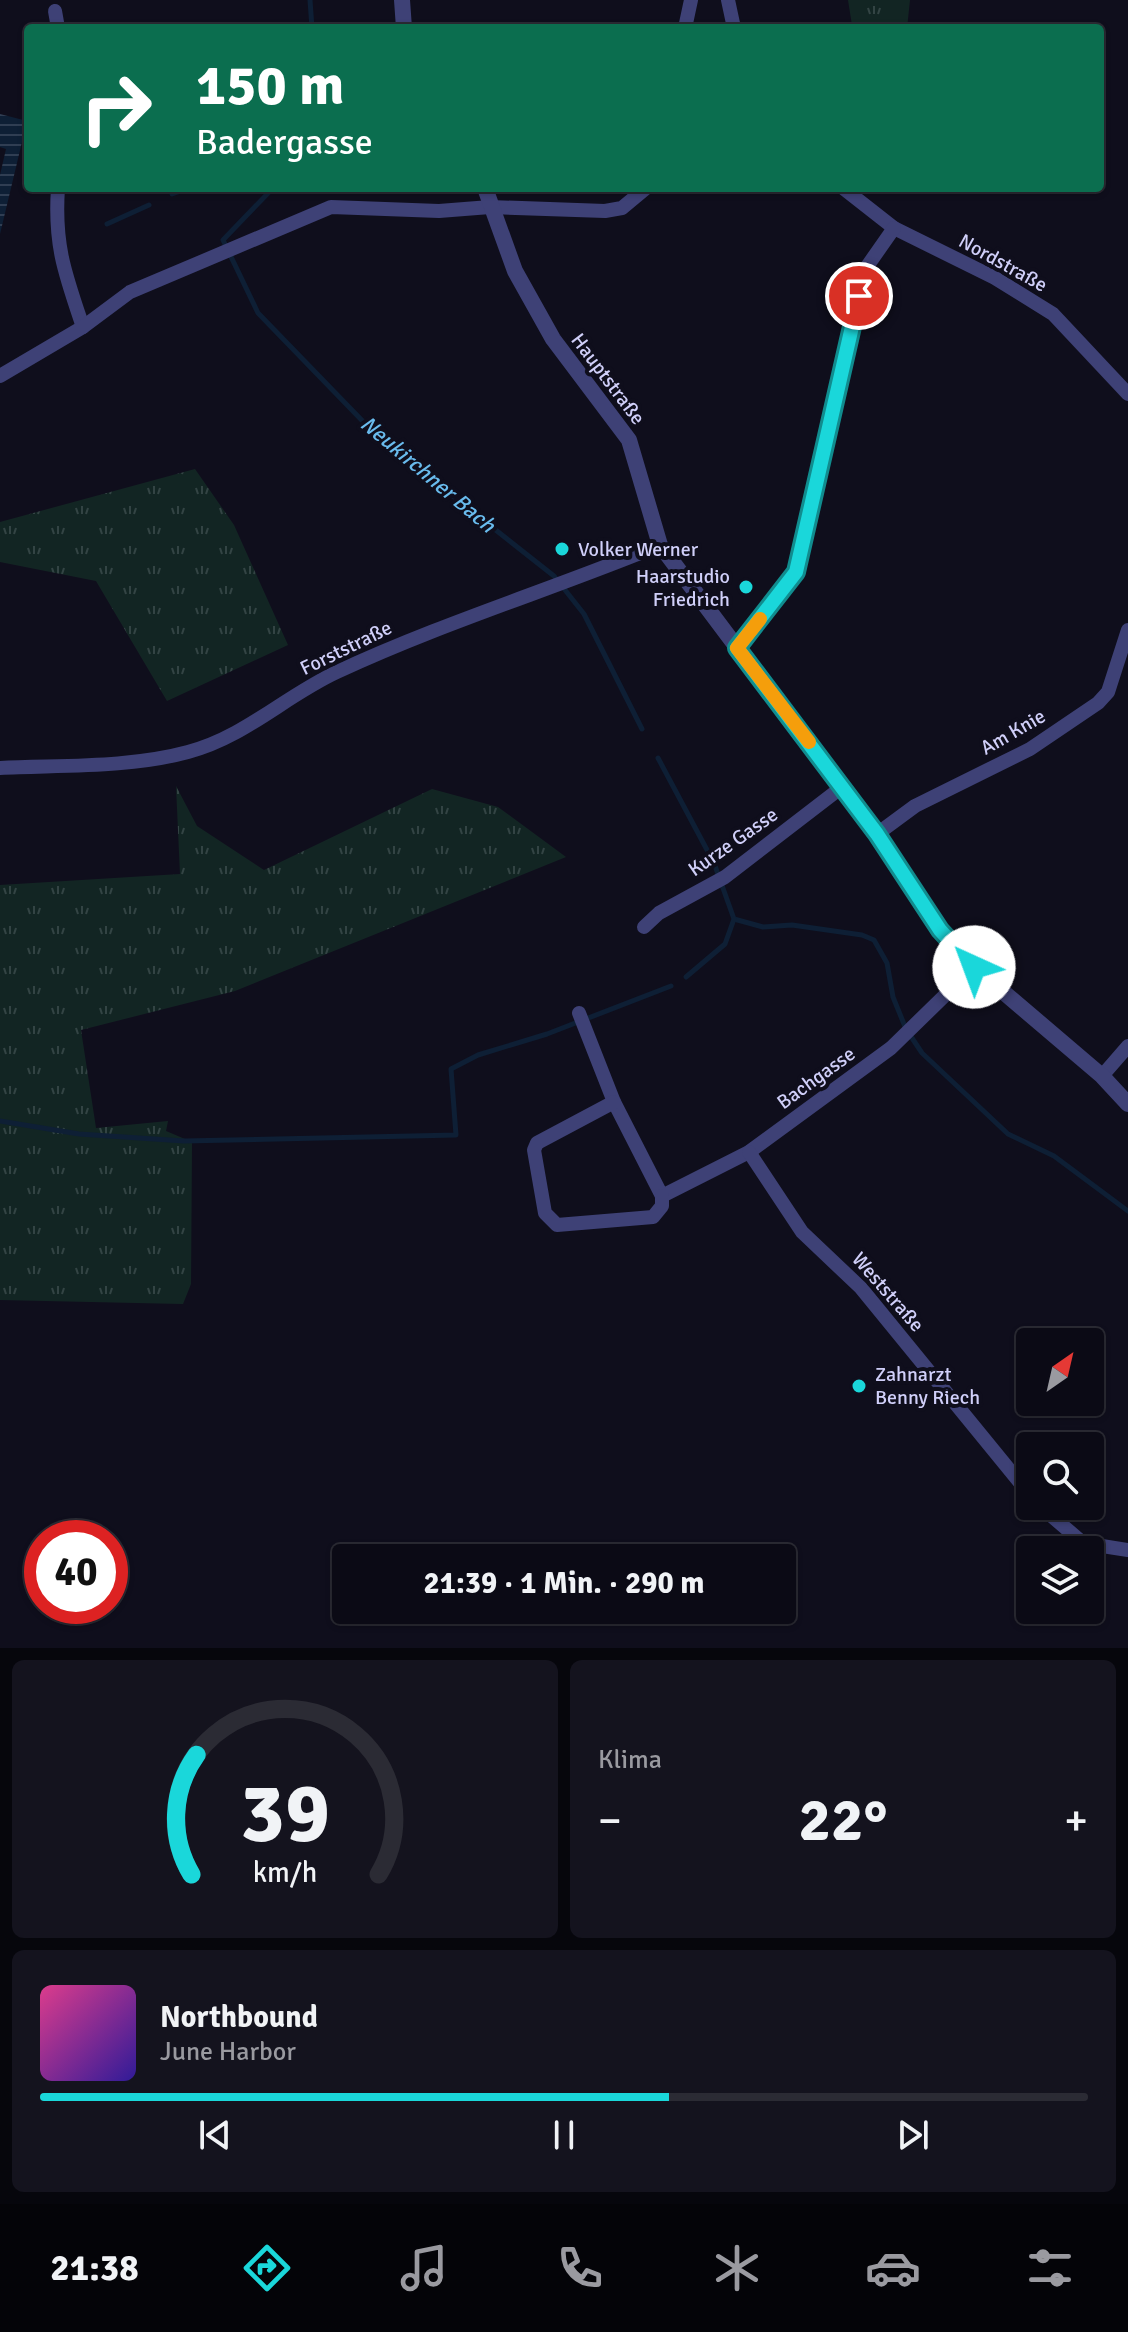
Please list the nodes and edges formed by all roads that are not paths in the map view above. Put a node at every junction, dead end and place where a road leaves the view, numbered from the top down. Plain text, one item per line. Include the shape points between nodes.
1 (402, 0) edge
2 (691, 0) edge
3 (728, 0) edge
4 (55, 11) dead end
5 (57, 24) edge
6 (404, 24) edge
7 (686, 24) edge
8 (733, 24) edge
9 (58, 192) edge
10 (486, 192) edge
11 (641, 192) edge
12 (848, 192) edge
13 (490, 207) junction
14 (894, 228) junction
15 (83, 327) junction
16 (0, 376) edge
17 (1128, 394) edge
18 (660, 545) junction
19 (1128, 630) edge
20 (737, 648) junction
21 (0, 768) edge
22 (842, 787) junction
23 (877, 834) junction
24 (644, 927) dead end
25 (974, 967) junction
26 (579, 1013) dead end
27 (1128, 1046) edge
28 (1102, 1076) junction
29 (614, 1102) junction
30 (1128, 1104) edge
31 (749, 1152) junction
32 (662, 1196) junction
33 (1016, 1478) edge
34 (1056, 1520) edge
35 (1128, 1550) edge

1 - 6 street
2 - 7 street
3 - 8 street
4 - 5 street
9 - 15 street via 55,227 61,264
10 - 13 street, Hauptstraße
11 - 13 street via 622,208 605,211
12 - 14 street, Nordstraße
13 - 15 street via 331,207 130,292
13 - 18 street, Hauptstraße via 515,271 553,339 629,440
14 - 17 street, Nordstraße via 995,278 1053,314
14 - 20 street via 866,268 796,572
15 - 16 street
18 - 20 street, Hauptstraße
18 - 21 street, Forststraße via 464,617 343,669 239,734 187,753
19 - 23 street, Am Knie via 1108,692 1098,703 1030,749 915,806
20 - 22 street, Hauptstraße
22 - 23 street, Hauptstraße
22 - 24 street, Kurze Gasse via 720,880 659,913
23 - 25 street, Hauptstraße via 940,930
25 - 28 street, Hauptstraße
25 - 31 street, Bachgasse via 909,1034
26 - 29 street
27 - 28 street
28 - 30 street, Hauptstraße
29 - 32 street
29 - 32 street, Bachgasse via 537,1143 545,1213 557,1225 653,1217
31 - 32 street, Bachgasse
31 - 33 street, Weststraße via 802,1232 861,1288
34 - 35 street via 1083,1543

